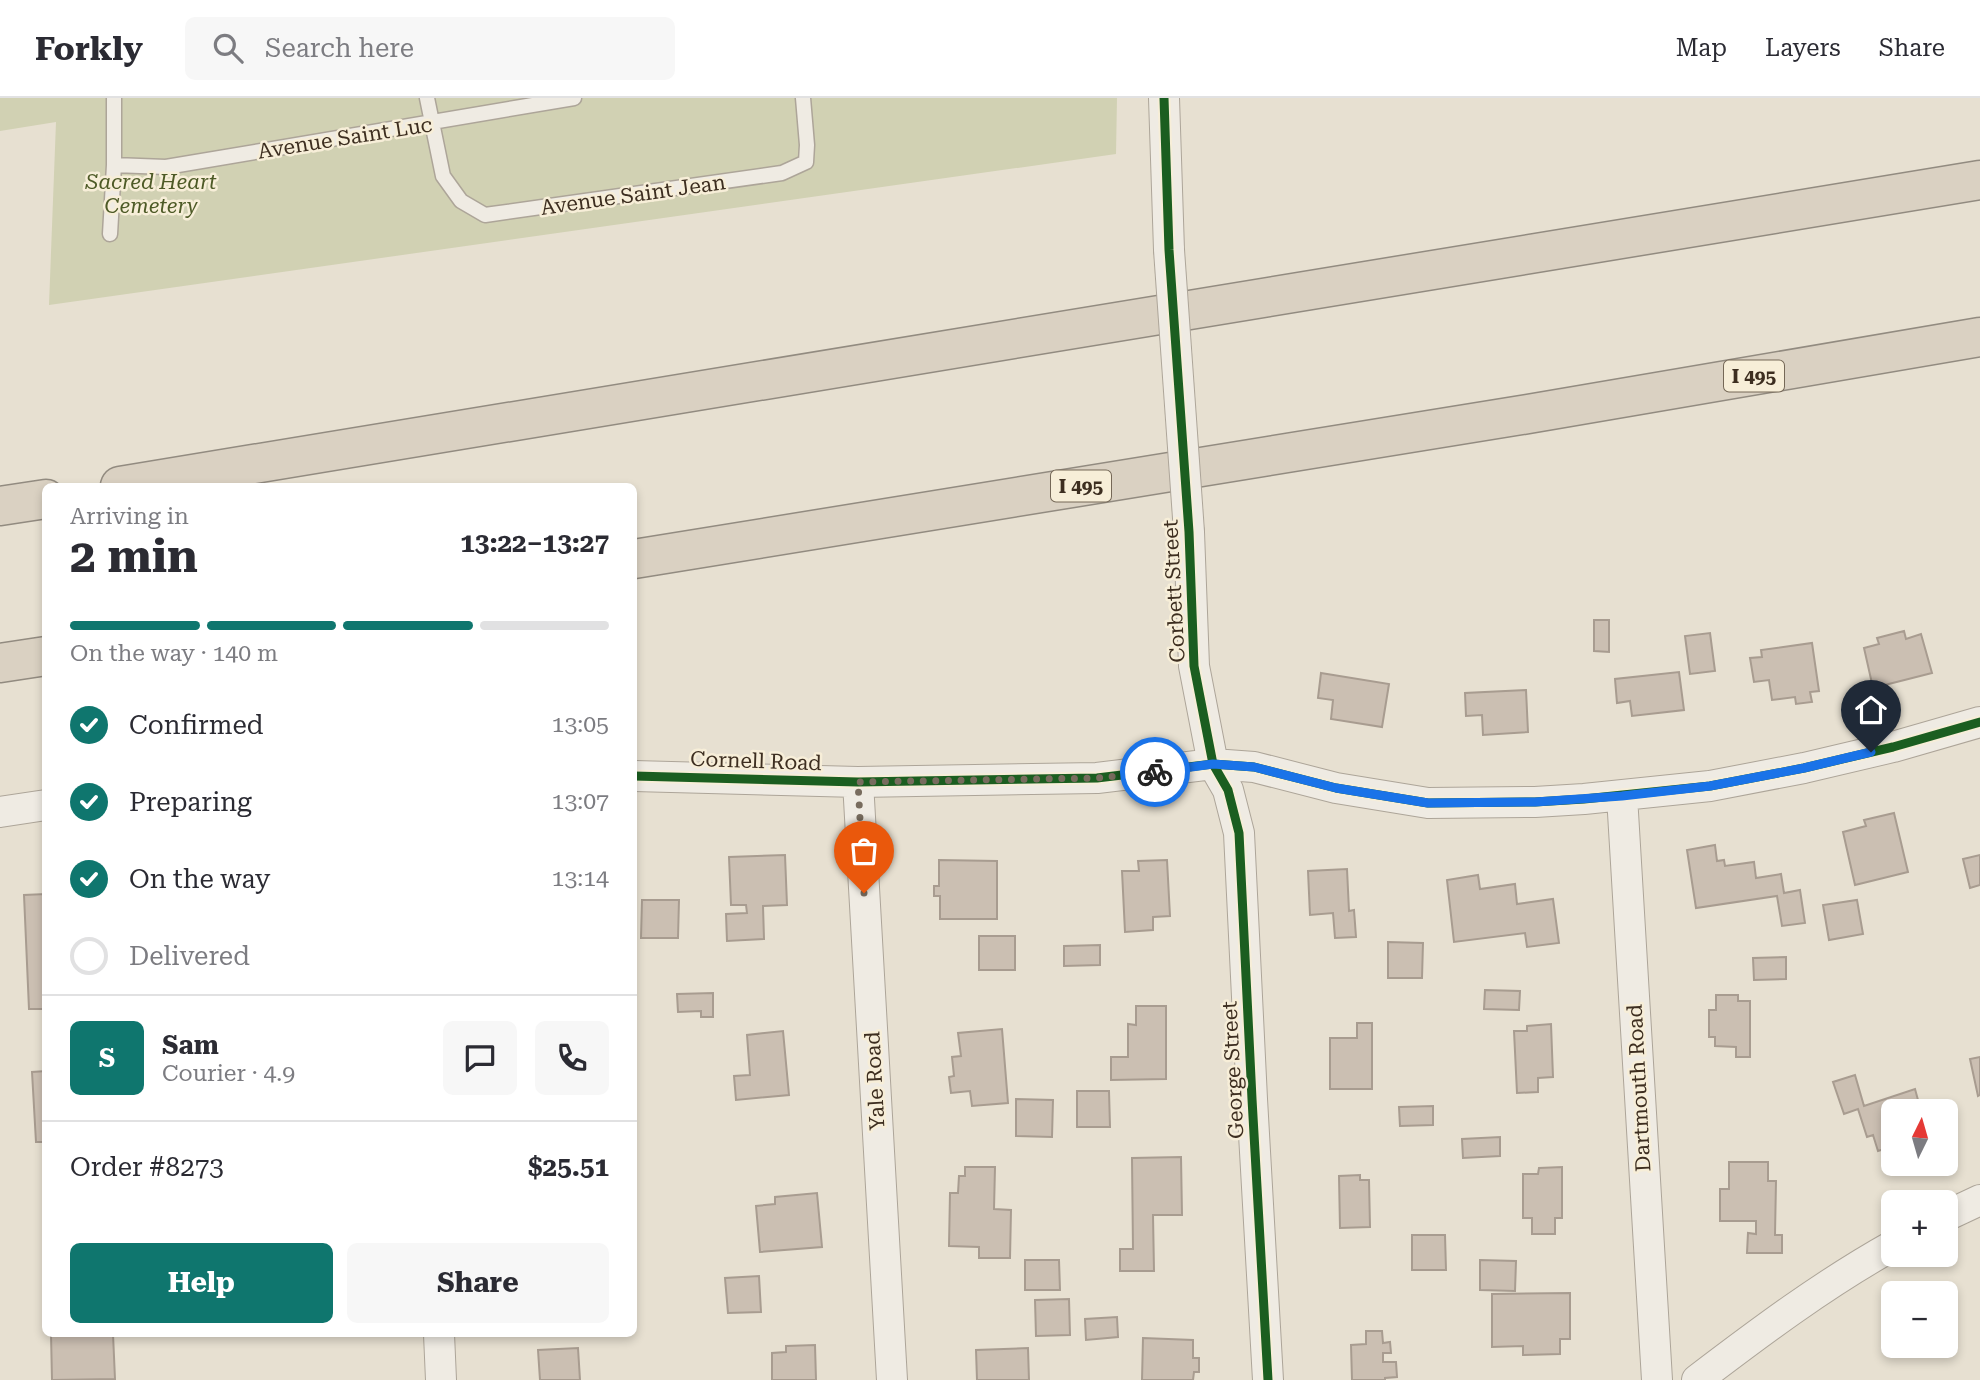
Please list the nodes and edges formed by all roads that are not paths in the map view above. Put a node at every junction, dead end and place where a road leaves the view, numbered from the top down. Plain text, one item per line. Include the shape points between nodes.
1 (114, 98) edge
2 (427, 98) edge
3 (574, 98) edge
4 (803, 98) edge
5 (1164, 98) edge
6 (431, 124) junction
7 (114, 165) junction
8 (1980, 180) edge
9 (110, 234) dead end
10 (1980, 337) edge
11 (138, 483) edge
12 (42, 500) edge
13 (0, 506) edge
14 (637, 559) edge
15 (42, 657) edge
16 (0, 663) edge
17 (1980, 722) edge
18 (1213, 764) junction
19 (637, 776) edge
20 (858, 782) junction
21 (1622, 796) junction
22 (42, 806) edge
23 (0, 812) edge
24 (1980, 1200) edge
25 (1958, 1210) edge
26 (1881, 1252) edge
27 (439, 1337) edge
28 (441, 1380) edge
29 (892, 1380) edge
30 (1269, 1380) edge
31 (1657, 1380) edge
32 (1697, 1380) edge

1 - 7 lane
2 - 6 lane
3 - 6 lane, Avenue Saint Luc
4 - 6 lane, Avenue Saint Jean via 806,162 782,173 485,215 461,201 443,176
5 - 18 street, Corbett Street, bridge via 1195,666
6 - 7 lane, Avenue Saint Luc via 166,167
7 - 9 lane
8 - 11 highway
10 - 14 highway, I 495
12 - 13 highway
15 - 16 highway
17 - 21 street via 1804,768
18 - 20 street, Cornell Road via 1097,778
18 - 21 street via 1254,767 1336,788 1428,803
18 - 30 street, George Street via 1228,790 1239,833
19 - 20 street, Cornell Road
20 - 29 street, Yale Road
21 - 31 street, Dartmouth Road
22 - 23 street
24 - 25 street
26 - 32 street
27 - 28 street

